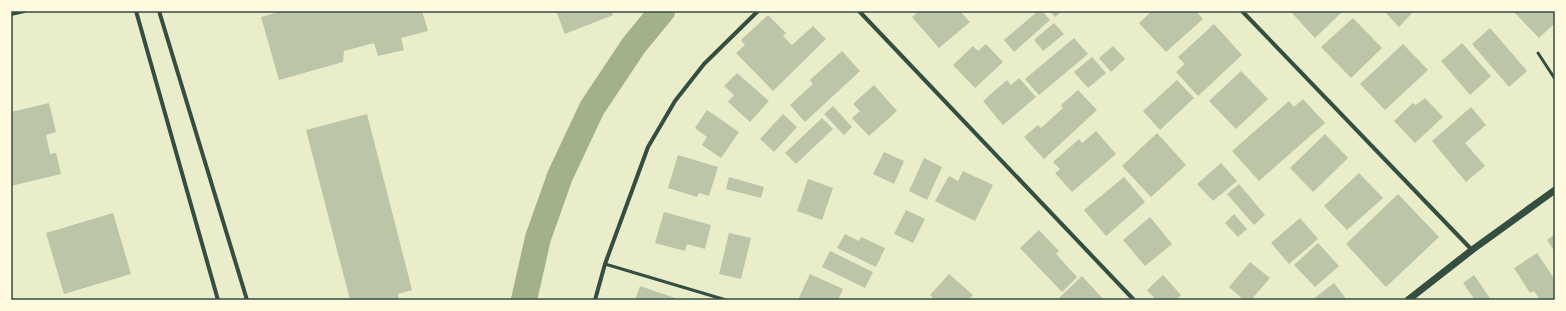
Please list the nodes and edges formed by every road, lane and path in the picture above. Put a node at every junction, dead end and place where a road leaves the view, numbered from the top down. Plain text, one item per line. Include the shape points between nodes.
1 (24, 11) edge
2 (136, 11) edge
3 (159, 11) edge
4 (758, 11) edge
5 (859, 11) edge
6 (1242, 11) edge
7 (11, 14) edge
8 (1538, 53) dead end
9 (1555, 79) edge
10 (1555, 190) edge
11 (1472, 250) junction
12 (605, 264) junction
13 (218, 300) edge
14 (247, 300) edge
15 (595, 300) edge
16 (726, 300) edge
17 (1134, 300) edge
18 (1408, 300) edge

1 - 7 street
2 - 13 street
3 - 14 street
4 - 12 street via 704,64 675,100 648,148
5 - 17 street
6 - 11 street
8 - 9 lane
10 - 11 street
11 - 18 street
12 - 15 street
12 - 16 lane

